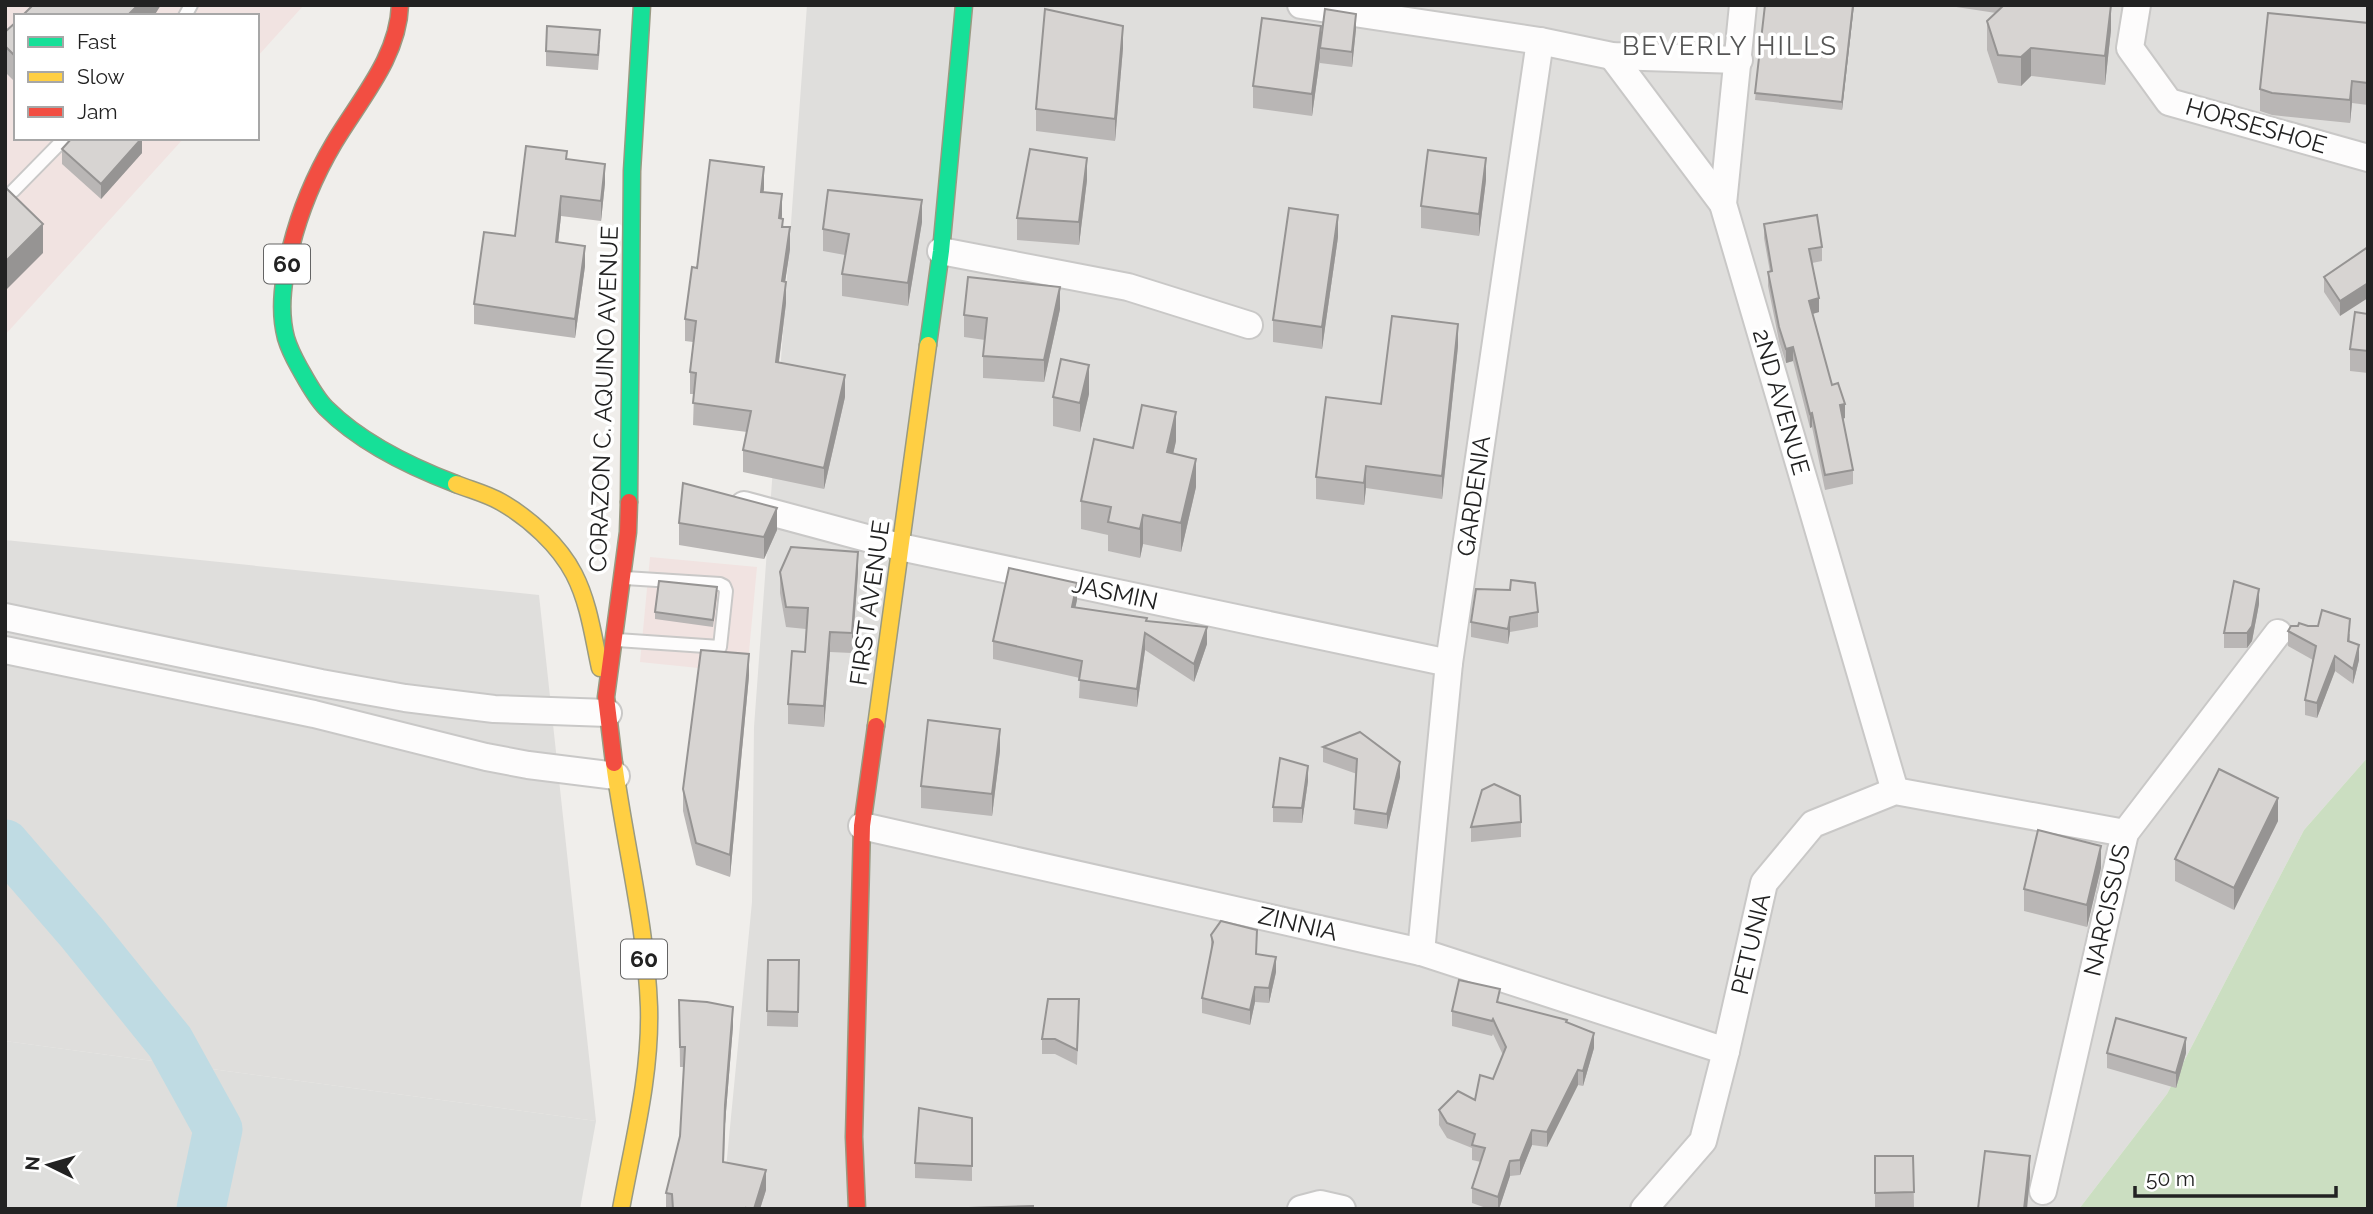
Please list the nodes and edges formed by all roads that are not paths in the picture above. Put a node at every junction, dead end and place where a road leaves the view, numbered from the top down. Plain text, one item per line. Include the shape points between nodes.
1 (400, 5) edge
2 (642, 5) edge
3 (964, 5) edge
4 (1301, 5) edge
5 (1743, 5) edge
6 (2137, 5) edge
7 (1539, 41) junction
8 (1612, 56) junction
9 (1739, 60) junction
10 (63, 140) edge
11 (2368, 158) edge
12 (13, 191) edge
13 (1723, 204) junction
14 (941, 251) junction
15 (1249, 325) dead end
16 (741, 505) edge
17 (628, 532) junction
18 (900, 547) junction
19 (566, 562) junction
20 (607, 565) dead end
21 (586, 569) dead end
22 (622, 578) junction
23 (5, 617) edge
24 (2278, 633) dead end
25 (613, 639) junction
26 (5, 650) edge
27 (1449, 663) junction
28 (607, 705) junction
29 (616, 776) junction
30 (1895, 792) junction
31 (862, 826) junction
32 (2125, 832) junction
33 (1421, 952) junction
34 (1726, 1051) junction
35 (2043, 1191) dead end
36 (621, 1209) edge
37 (857, 1209) edge
38 (1301, 1209) edge
39 (1342, 1209) edge
40 (1644, 1209) edge

1 - 19 main road, 60 via 393,44 362,103 333,144 299,221 286,268 286,337 323,405 354,431 437,476 501,502 535,527
2 - 17 main road, CORAZON C. AQUINO AVENUE / 60 via 632,170
3 - 14 main road, FIRST AVENUE
4 - 7 street
5 - 9 street, 2ND AVENUE
6 - 11 street, HORSESHOE via 2130,48 2169,102
7 - 8 street
7 - 27 street, GARDENIA
8 - 9 street
8 - 13 street
9 - 13 street, 2ND AVENUE
10 - 12 lane
13 - 30 street, 2ND AVENUE
14 - 15 street via 1128,287
14 - 18 main road, FIRST AVENUE
16 - 18 street, JASMIN
17 - 20 main road
17 - 22 main road, CORAZON C. AQUINO AVENUE / 60
18 - 27 street, JASMIN
18 - 31 main road, FIRST AVENUE
19 - 21 main road
19 - 28 main road, 60 via 589,617
22 - 25 main road, CORAZON C. AQUINO AVENUE / 60
22 - 25 lane via 724,586 720,647
23 - 28 street via 405,698 494,709
24 - 32 street, NARCISSUS
25 - 28 main road, CORAZON C. AQUINO AVENUE / 60
26 - 29 street via 314,714 486,757
27 - 33 street, GARDENIA
28 - 29 main road, CORAZON C. AQUINO AVENUE / 60
29 - 36 main road, CORAZON C. AQUINO AVENUE / 60 via 639,911 649,1008 646,1075
30 - 32 street
30 - 34 street, PETUNIA via 1813,824 1764,883
31 - 33 street, ZINNIA
31 - 37 main road, FIRST AVENUE
32 - 35 street, NARCISSUS
33 - 34 street, ZINNIA
34 - 40 street, PETUNIA via 1703,1141
38 - 39 street via 1320,1204

